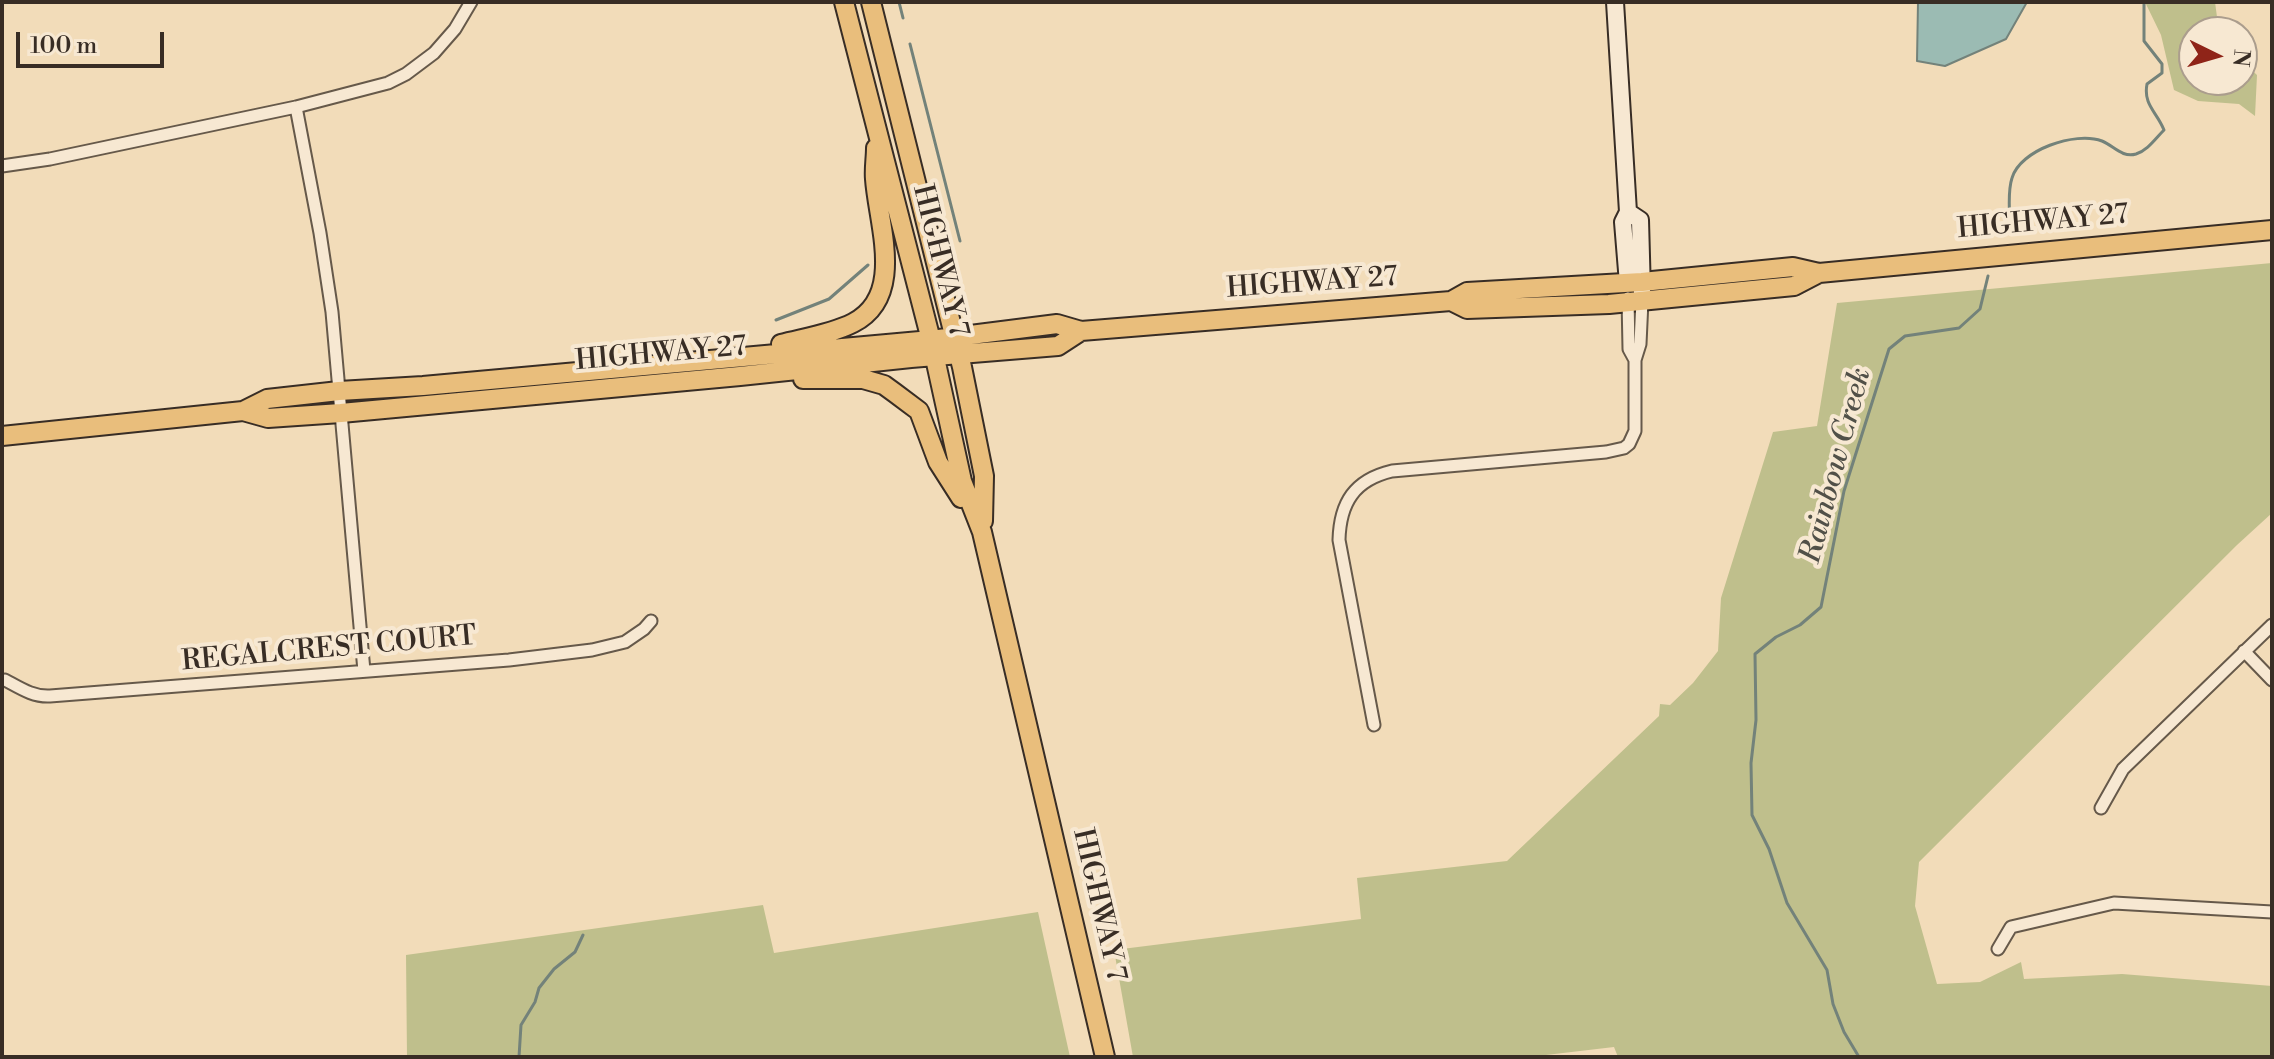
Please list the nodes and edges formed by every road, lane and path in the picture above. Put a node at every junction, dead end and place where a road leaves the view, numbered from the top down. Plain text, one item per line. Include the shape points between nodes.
1 (471, 2) edge
2 (844, 2) edge
3 (871, 2) edge
4 (1615, 2) edge
5 (296, 107) junction
6 (877, 129) junction
7 (2, 166) edge
8 (2272, 230) edge
9 (1819, 273) junction
10 (1635, 282) junction
11 (1451, 301) junction
12 (1635, 302) junction
13 (955, 345) junction
14 (933, 348) junction
15 (737, 357) junction
16 (740, 376) junction
17 (339, 391) junction
18 (243, 411) junction
19 (341, 413) junction
20 (2, 436) edge
21 (982, 532) junction
22 (651, 621) dead end
23 (2272, 625) edge
24 (2244, 651) junction
25 (364, 671) junction
26 (5, 680) dead end
27 (2272, 680) edge
28 (1374, 725) dead end
29 (2101, 808) dead end
30 (2272, 912) edge
31 (1998, 949) dead end
32 (1105, 1057) edge

1 - 5 street via 434,53 406,74 364,91
2 - 6 main road, HIGHWAY 7
3 - 13 main road, HIGHWAY 7
4 - 10 street via 1628,212 1640,220
5 - 7 street
5 - 17 street via 320,233
6 - 14 main road, HIGHWAY 7
6 - 15 main road via 875,178 885,252 880,291 855,322
8 - 9 main road, HIGHWAY 27
9 - 10 main road, HIGHWAY 27 via 1793,267
9 - 12 main road, HIGHWAY 27 via 1794,286
10 - 11 main road, HIGHWAY 27 via 1467,292
10 - 12 street
11 - 12 main road, HIGHWAY 27 via 1467,309
11 - 13 main road, HIGHWAY 27 via 1081,331 1057,324
12 - 28 street via 1629,349 1635,360 1635,431 1624,448 1392,471 1374,477 1349,497 1339,519 1339,540
13 - 14 main road, HIGHWAY 27
13 - 21 main road, HIGHWAY 7 via 984,476
14 - 15 main road, HIGHWAY 27
14 - 16 main road, HIGHWAY 27
14 - 21 main road, HIGHWAY 7 via 962,481
15 - 17 main road, HIGHWAY 27
16 - 19 main road, HIGHWAY 27
16 - 21 main road via 863,379 884,385 919,411 938,462
17 - 18 main road, HIGHWAY 27 via 267,399
17 - 19 street
18 - 19 main road, HIGHWAY 27 via 268,418
18 - 20 main road, HIGHWAY 27
19 - 25 street
21 - 32 main road, HIGHWAY 7
22 - 25 street, REGALCREST COURT via 625,642 592,650
23 - 24 street
24 - 27 street
24 - 29 street via 2123,769
25 - 26 street, REGALCREST COURT via 40,697
30 - 31 street via 2097,905 2011,927

